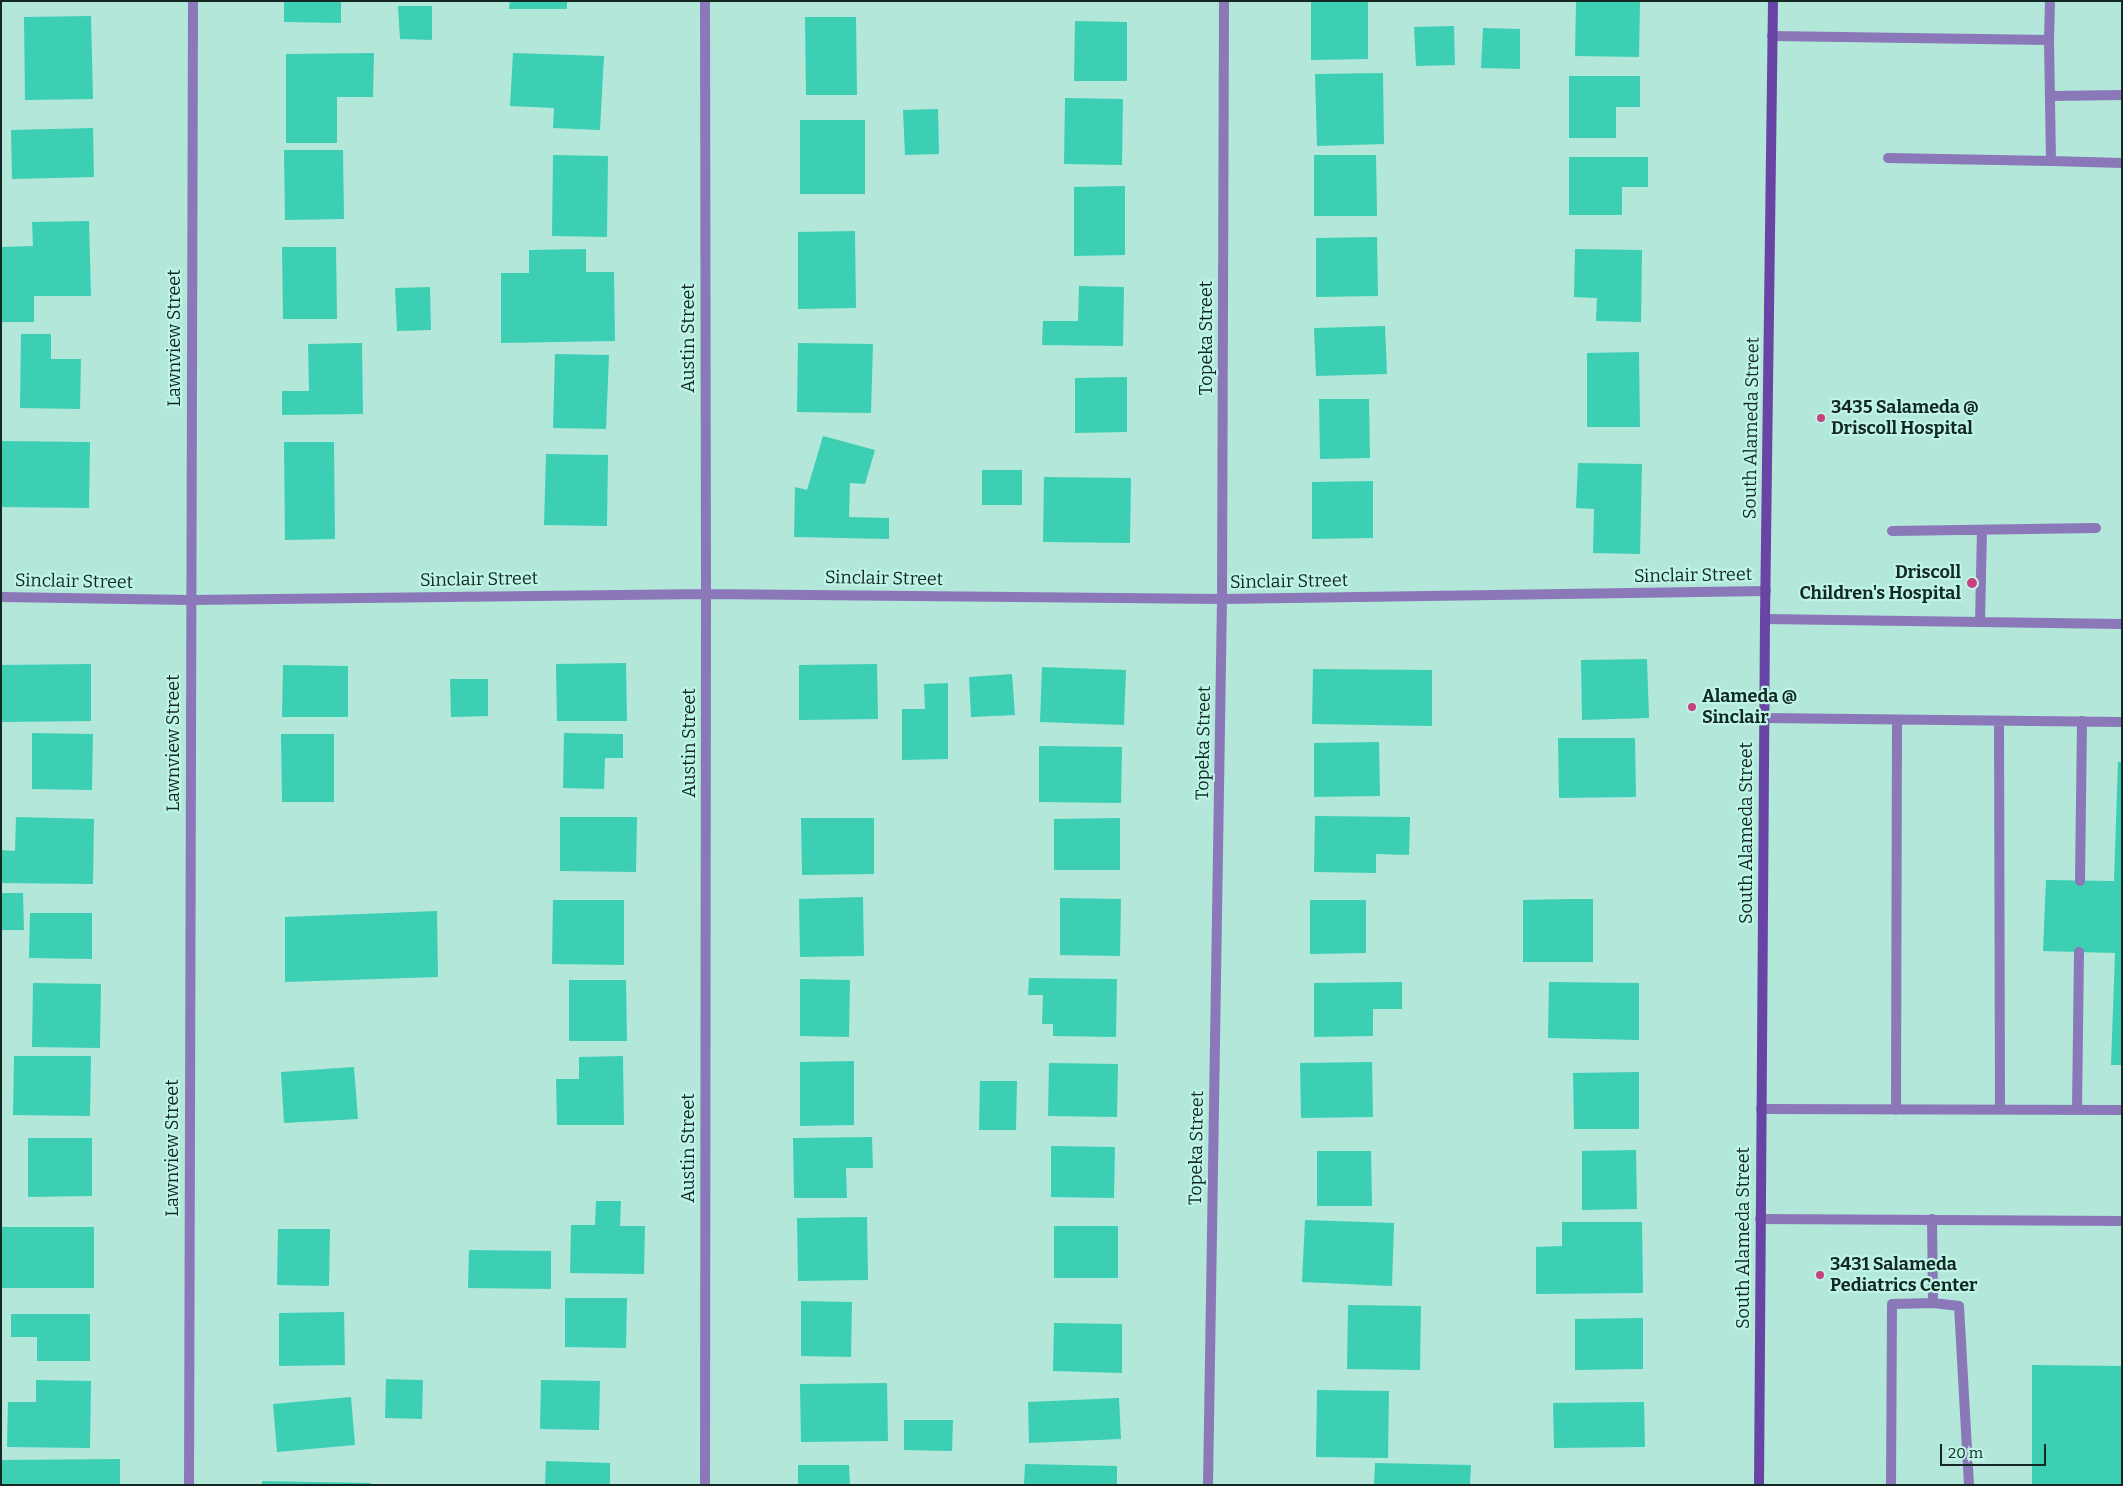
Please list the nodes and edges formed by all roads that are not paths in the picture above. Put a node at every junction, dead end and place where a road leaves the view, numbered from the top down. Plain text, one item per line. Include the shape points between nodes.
1 (193, 1) edge
2 (705, 1) edge
3 (1224, 1) edge
4 (1773, 1) edge
5 (2050, 1) edge
6 (1772, 36) junction
7 (2049, 40) junction
8 (2122, 95) edge
9 (2050, 96) junction
10 (1888, 158) dead end
11 (2051, 162) junction
12 (2122, 163) edge
13 (2096, 528) dead end
14 (1982, 530) junction
15 (1892, 531) dead end
16 (1766, 592) junction
17 (706, 594) junction
18 (1, 597) edge
19 (1222, 599) junction
20 (190, 600) junction
21 (1765, 619) junction
22 (1980, 622) junction
23 (2122, 624) edge
24 (1764, 718) junction
25 (1897, 720) junction
26 (1999, 721) junction
27 (2082, 722) junction
28 (2122, 722) edge
29 (2080, 881) dead end
30 (2079, 952) dead end
31 (1761, 1109) junction
32 (1896, 1110) junction
33 (2000, 1110) junction
34 (2077, 1110) junction
35 (2122, 1110) edge
36 (1760, 1219) junction
37 (1932, 1219) junction
38 (2122, 1221) edge
39 (1933, 1303) junction
40 (188, 1485) edge
41 (705, 1485) edge
42 (1208, 1485) edge
43 (1758, 1485) edge
44 (1891, 1485) edge
45 (1968, 1485) edge

1 - 20 street, Lawnview Street
2 - 17 street, Austin Street
3 - 19 street, Topeka Street
4 - 6 main road, South Alameda Street
5 - 7 street
6 - 7 street
6 - 16 main road, South Alameda Street
7 - 9 street
8 - 9 street
9 - 11 street
10 - 11 street
11 - 12 street
13 - 14 street
14 - 15 street
14 - 22 street
16 - 19 street, Sinclair Street
16 - 21 main road, South Alameda Street
17 - 19 street, Sinclair Street
17 - 20 street, Sinclair Street
17 - 41 street, Austin Street
18 - 20 street, Sinclair Street
19 - 42 street, Topeka Street
20 - 40 street, Lawnview Street
21 - 22 street
21 - 24 main road, South Alameda Street
22 - 23 street
24 - 25 street
24 - 31 main road, South Alameda Street
25 - 26 street
25 - 32 street
26 - 27 street
26 - 33 street
27 - 28 street
27 - 29 street
30 - 34 street
31 - 32 street
31 - 36 main road, South Alameda Street
32 - 33 street
33 - 34 street
34 - 35 street
36 - 37 street
36 - 43 main road, South Alameda Street
37 - 38 street
37 - 39 street
39 - 44 street via 1892,1304
39 - 45 street via 1959,1306

